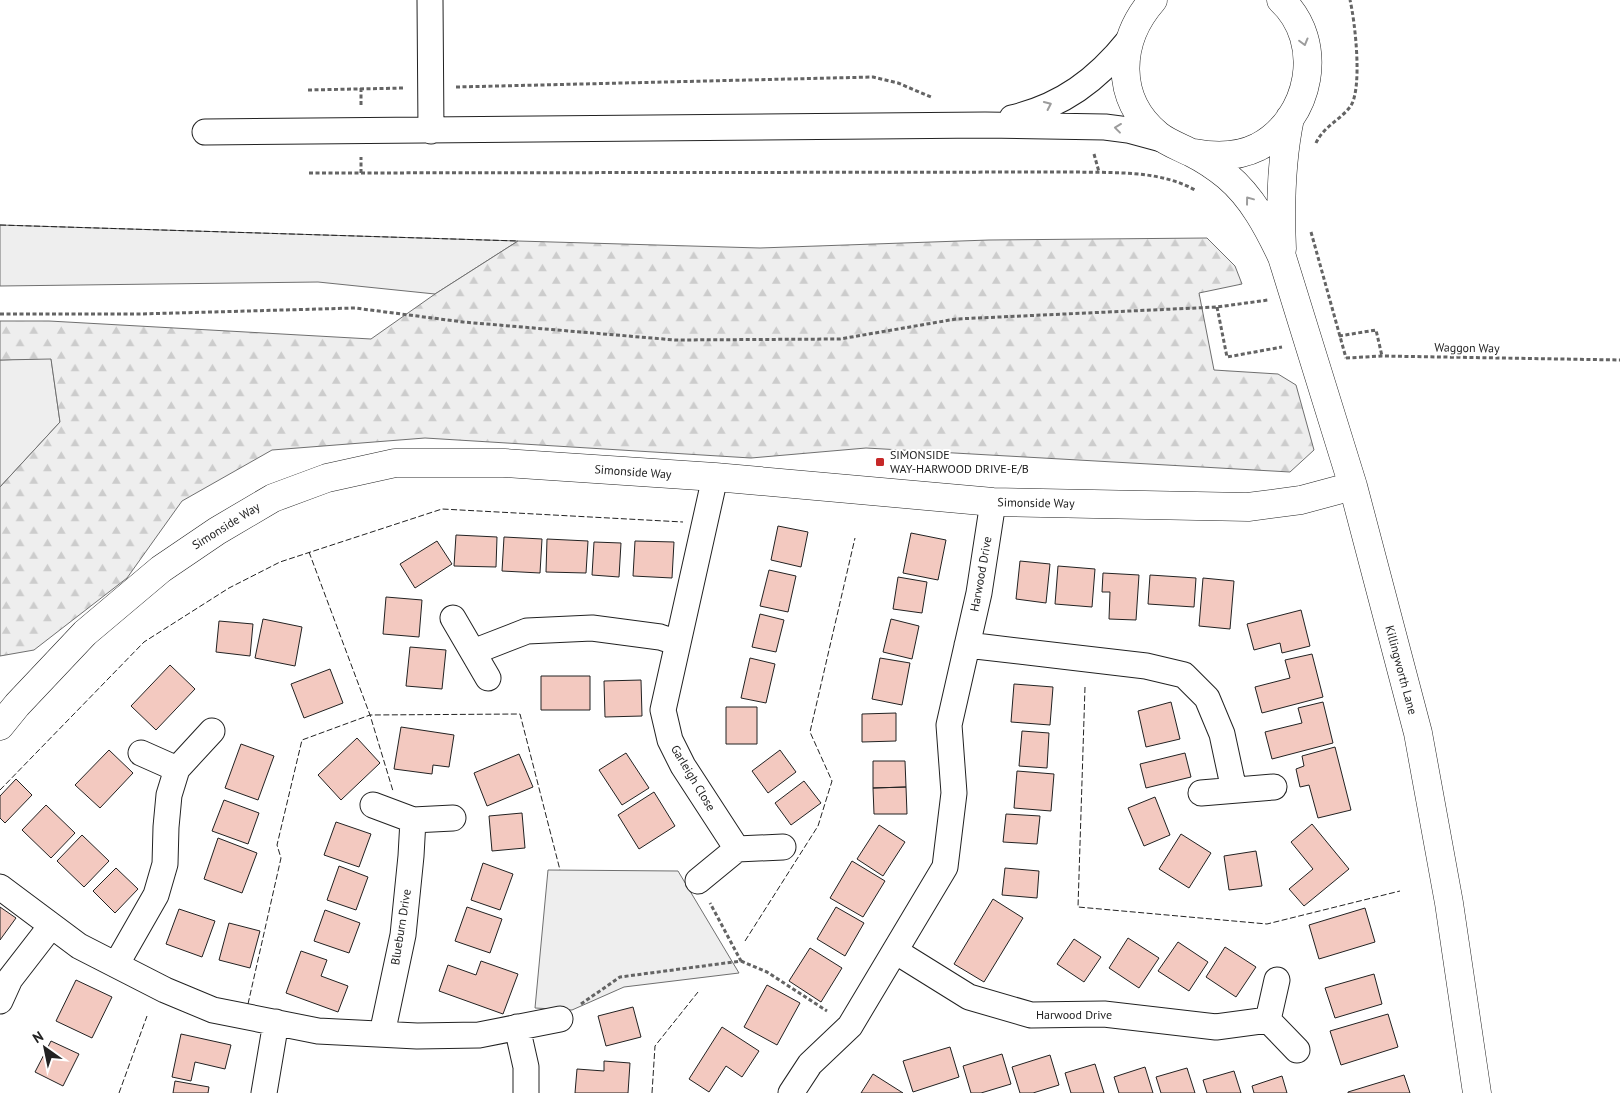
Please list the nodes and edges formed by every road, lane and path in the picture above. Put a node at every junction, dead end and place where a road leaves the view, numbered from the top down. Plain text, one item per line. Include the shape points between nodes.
1 (430, 0) edge
2 (1280, 0) edge
3 (1350, 0) edge
4 (1141, 14) edge
5 (430, 87) junction
6 (308, 90) dead end
7 (934, 98) dead end
8 (1290, 118) junction
9 (985, 125) junction
10 (431, 131) junction
11 (205, 132) dead end
12 (1165, 140) junction
13 (1315, 145) dead end
14 (1190, 152) junction
15 (309, 173) dead end
16 (1200, 193) dead end
17 (1310, 226) dead end
18 (1282, 256) junction
19 (1268, 300) dead end
20 (1217, 307) junction
21 (0, 314) edge
22 (1341, 336) junction
23 (1283, 347) dead end
24 (1382, 356) junction
25 (1346, 358) junction
26 (1314, 360) junction
27 (1620, 360) edge
28 (715, 477) junction
29 (1352, 486) junction
30 (993, 502) junction
31 (453, 618) dead end
32 (678, 643) junction
33 (967, 645) junction
34 (473, 652) junction
35 (488, 678) dead end
36 (0, 726) edge
37 (212, 730) dead end
38 (141, 753) dead end
39 (177, 769) junction
40 (1274, 787) dead end
41 (1234, 790) junction
42 (1201, 793) dead end
43 (373, 804) dead end
44 (452, 818) dead end
45 (413, 820) junction
46 (783, 847) dead end
47 (737, 849) junction
48 (698, 881) joint
49 (0, 887) edge
50 (51, 926) junction
51 (895, 951) junction
52 (742, 961) junction
53 (116, 965) junction
54 (1277, 980) dead end
55 (0, 1002) edge
56 (560, 1019) joint
57 (1268, 1020) junction
58 (276, 1022) junction
59 (850, 1026) junction
60 (518, 1027) junction
61 (382, 1034) junction
62 (1297, 1050) dead end
63 (264, 1093) edge
64 (526, 1093) edge
65 (791, 1093) edge
66 (1477, 1093) edge

1 - 5 street
2 -> 8 main road via 1296,20 1308,54 1304,91
3 - 13 path via 1357,75 1355,98 1350,108 1325,130
9 -> 4 street via 1049,106 1077,90 1114,58
4 - 12 main road via 1125,61 1126,78 1137,111
5 - 6 path
5 - 7 path via 873,78 898,83
5 - 10 street
8 - 14 main road via 1274,135 1242,152 1225,156
8 - 18 main road via 1281,193
9 - 10 street
12 -> 9 street via 1104,126
10 - 11 street
12 - 14 main road
18 -> 14 main road via 1269,228 1242,190
15 - 16 path via 1127,173 1177,182
17 - 22 path
18 - 26 main road, Killingworth Lane
19 - 20 path
20 - 21 path via 956,319 840,340 675,340 462,322 355,308
20 - 23 path via 1227,357
22 - 24 path via 1376,330
22 - 25 path
24 - 25 path, Waggon Way
24 - 27 path, Waggon Way
25 - 26 path, Waggon Way
26 - 29 main road, Killingworth Lane
28 - 30 main road, Simonside Way
28 - 32 street, Garleigh Close
28 - 36 main road, Simonside Way via 484,463 395,463 327,478 273,498 161,569 85,633
29 - 30 main road, Simonside Way via 1301,500 1248,507
29 - 66 main road, Killingworth Lane via 1418,733
30 - 33 street, Harwood Drive via 979,593
31 - 34 street
32 - 34 street via 660,637 582,628 527,631
32 - 47 street, Garleigh Close via 664,710 670,740 683,766
33 - 41 street via 1146,666 1184,675 1207,698 1222,734
33 - 51 street, Harwood Drive via 949,725 954,793 945,867
34 - 35 street
37 - 39 street
38 - 39 street
39 - 53 street via 169,795 165,864 156,895
40 - 41 street
41 - 42 street
43 - 45 street
44 - 45 street
45 - 61 street, Blueburn Drive via 403,935
46 - 47 street
47 - 48 street
48 - 52 path
49 - 50 street
50 - 53 street via 79,946
50 - 55 street via 10,979
51 - 57 street, Harwood Drive via 969,997 1031,1015 1104,1014 1216,1027
51 - 59 street, Harwood Drive
52 - 56 path via 620,977
52 - 59 path via 767,972
53 - 58 street via 213,1010
54 - 57 street
56 - 60 street
57 - 62 street
58 - 61 street via 318,1030
58 - 63 street
59 - 65 street, Harwood Drive via 810,1064
60 - 61 street via 479,1035
60 - 64 street via 526,1068

